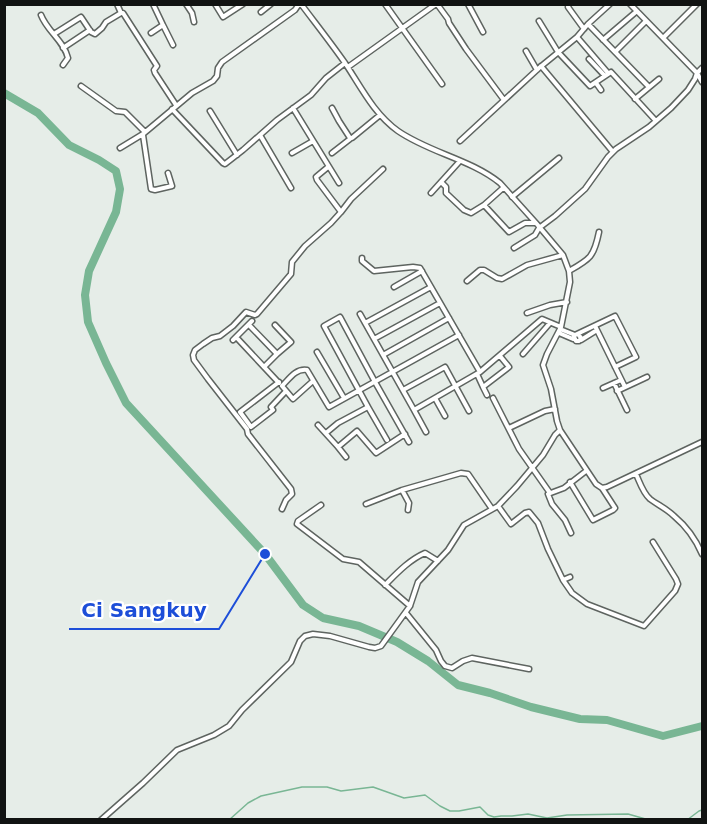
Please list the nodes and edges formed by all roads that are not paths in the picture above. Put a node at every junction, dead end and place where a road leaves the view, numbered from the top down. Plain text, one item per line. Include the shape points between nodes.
1 (117, 4) edge
2 (153, 4) edge
3 (186, 4) edge
4 (215, 4) edge
5 (243, 4) edge
6 (272, 4) edge
7 (300, 4) edge
8 (385, 4) edge
9 (468, 4) edge
10 (569, 4) edge
11 (610, 4) edge
12 (630, 4) edge
13 (697, 4) edge
14 (435, 5) edge
15 (637, 11) junction
16 (261, 12) dead end
17 (121, 13) junction
18 (41, 15) dead end
19 (539, 21) dead end
20 (646, 21) junction
21 (194, 22) dead end
22 (588, 24) junction
23 (163, 25) junction
24 (584, 29) junction
25 (90, 30) junction
26 (403, 30) junction
27 (483, 32) dead end
28 (151, 33) dead end
29 (54, 34) junction
30 (577, 37) junction
31 (663, 38) junction
32 (603, 40) junction
33 (173, 45) dead end
34 (63, 48) junction
35 (526, 51) dead end
36 (558, 52) junction
37 (615, 52) junction
38 (589, 59) dead end
39 (63, 65) dead end
40 (346, 65) junction
41 (541, 66) junction
42 (702, 68) edge
43 (537, 70) junction
44 (697, 72) junction
45 (607, 75) junction
46 (659, 79) dead end
47 (702, 82) edge
48 (596, 83) junction
49 (442, 84) dead end
50 (81, 86) dead end
51 (649, 87) junction
52 (601, 90) dead end
53 (635, 99) junction
54 (504, 100) junction
55 (176, 105) junction
56 (293, 108) junction
57 (332, 108) dead end
58 (172, 109) junction
59 (210, 111) dead end
60 (381, 115) junction
61 (657, 121) junction
62 (144, 133) junction
63 (260, 135) junction
64 (351, 138) junction
65 (313, 141) junction
66 (460, 141) dead end
67 (120, 148) dead end
68 (613, 152) junction
69 (292, 153) dead end
70 (332, 153) dead end
71 (237, 155) junction
72 (559, 158) dead end
73 (460, 161) junction
74 (328, 167) junction
75 (383, 169) dead end
76 (168, 174) dead end
77 (441, 182) junction
78 (339, 183) dead end
79 (291, 188) dead end
80 (503, 188) junction
81 (430, 193) dead end
82 (512, 197) junction
83 (484, 205) junction
84 (341, 212) junction
85 (536, 223) junction
86 (539, 228) junction
87 (599, 232) dead end
88 (514, 248) dead end
89 (563, 255) junction
90 (362, 258) dead end
91 (569, 271) junction
92 (422, 272) junction
93 (467, 281) dead end
94 (394, 287) dead end
95 (431, 287) junction
96 (567, 302) junction
97 (440, 303) junction
98 (360, 314) dead end
99 (527, 314) dead end
100 (449, 318) junction
101 (365, 323) junction
102 (550, 323) junction
103 (275, 325) dead end
104 (596, 328) junction
105 (560, 329) junction
106 (459, 335) junction
107 (576, 336) junction
108 (374, 339) junction
109 (317, 352) dead end
110 (277, 354) junction
111 (523, 354) dead end
112 (383, 355) junction
113 (500, 356) junction
114 (264, 367) junction
115 (615, 367) junction
116 (393, 372) junction
117 (478, 373) junction
118 (647, 377) dead end
119 (621, 380) junction
120 (314, 381) junction
121 (375, 382) junction
122 (614, 383) junction
123 (280, 384) junction
124 (456, 386) junction
125 (483, 387) junction
126 (625, 387) junction
127 (603, 388) dead end
128 (359, 390) junction
129 (403, 390) junction
130 (286, 391) junction
131 (617, 391) junction
132 (487, 395) dead end
133 (344, 398) junction
134 (435, 398) junction
135 (493, 398) dead end
136 (368, 407) junction
137 (555, 409) junction
138 (414, 410) junction
139 (627, 410) dead end
140 (469, 411) dead end
141 (445, 416) dead end
142 (318, 425) dead end
143 (508, 428) junction
144 (560, 430) junction
145 (426, 432) dead end
146 (326, 434) junction
147 (405, 434) junction
148 (387, 440) dead end
149 (409, 442) dead end
150 (702, 442) edge
151 (338, 447) junction
152 (346, 457) dead end
153 (532, 468) junction
154 (586, 471) junction
155 (636, 474) junction
156 (570, 482) junction
157 (602, 488) junction
158 (402, 490) junction
159 (550, 493) junction
160 (366, 504) dead end
161 (321, 505) dead end
162 (498, 506) junction
163 (282, 509) dead end
164 (408, 510) dead end
165 (492, 510) junction
166 (571, 533) dead end
167 (653, 542) dead end
168 (702, 554) edge
169 (438, 561) junction
170 (570, 577) dead end
171 (563, 580) junction
172 (385, 585) junction
173 (410, 606) junction
174 (406, 613) junction
175 (529, 669) dead end
176 (101, 819) edge

1 - 17 street
2 - 23 street
3 - 21 street
4 - 5 street via 223,17
6 - 16 street
7 - 40 street
7 - 55 street via 222,62 213,81
8 - 26 street
9 - 27 street
10 - 24 street
11 - 22 street
12 - 15 street
13 - 31 street
14 - 26 street
14 - 54 street
15 - 20 street
15 - 32 street
17 - 25 street via 95,34
17 - 55 street via 158,66 155,73
18 - 29 street
19 - 36 street
20 - 31 street
20 - 37 street
22 - 24 street
22 - 32 street
23 - 28 street
23 - 33 street
24 - 30 street
25 - 29 street via 81,16
25 - 34 street
26 - 40 street
26 - 49 street
29 - 34 street
30 - 36 street
30 - 45 street
31 - 44 street
32 - 37 street
34 - 39 street via 68,58
35 - 43 street
36 - 41 street
36 - 48 street via 590,86
37 - 51 street
38 - 45 street
40 - 56 street
40 - 60 street
41 - 43 street
41 - 68 street
42 - 44 street
43 - 54 street
44 - 47 street
44 - 61 street via 685,94
45 - 48 street
45 - 53 street via 611,72
46 - 51 street
48 - 52 street
50 - 62 street via 116,111 125,112
51 - 53 street
53 - 61 street
54 - 66 street
55 - 58 street
56 - 63 street
56 - 65 street
57 - 64 street
58 - 62 street
58 - 71 street via 223,164
59 - 71 street
60 - 64 street
60 - 73 street via 419,144
61 - 68 street
62 - 67 street
62 - 76 street via 151,189 172,186
63 - 71 street
63 - 79 street
64 - 70 street
65 - 69 street
65 - 74 street
68 - 86 street via 585,189
72 - 82 street
73 - 77 street
73 - 80 street via 486,173
74 - 78 street
74 - 84 street via 316,177
75 - 84 street
77 - 81 street
77 - 83 street via 446,193 466,212
80 - 82 street
80 - 83 street
82 - 85 street
83 - 85 street via 509,232 525,223
84 - 163 street via 292,262 291,274 257,314 246,312 193,355 291,489
85 - 86 street
86 - 88 street via 535,236
86 - 89 street
87 - 91 street via 589,259
89 - 91 street
89 - 93 street via 527,265 502,279 480,270
90 - 92 street via 374,272 413,267
91 - 96 street
92 - 94 street
92 - 95 street
95 - 97 street
95 - 101 street
96 - 99 street
96 - 105 street
97 - 100 street
97 - 108 street
98 - 101 street
100 - 106 street
100 - 112 street
101 - 108 street
102 - 105 street
102 - 111 street
102 - 113 street via 542,319
103 - 110 street via 291,342
104 - 107 street
104 - 107 street via 578,342
104 - 115 street
104 - 115 street via 615,316 636,357
105 - 107 street
105 - 137 street via 543,365
106 - 116 street
106 - 117 street
108 - 112 street
109 - 133 street
110 - 114 street
110 - 114 street via 250,323 235,339
112 - 116 street
113 - 117 street
113 - 125 street via 509,367
114 - 123 street
115 - 119 street
116 - 121 street
116 - 129 street
117 - 124 street
117 - 125 street
118 - 126 street
119 - 122 street
119 - 126 street
120 - 123 street via 302,369
120 - 130 street via 293,399
120 - 133 street via 329,407
121 - 128 street
121 - 128 street via 340,316 324,326
121 - 147 street
122 - 127 street
122 - 131 street
123 - 130 street
123 - 130 street via 240,412 251,426 273,410 273,404
124 - 129 street via 445,367
124 - 134 street
124 - 140 street
125 - 132 street
126 - 131 street
128 - 133 street
128 - 136 street
129 - 138 street
131 - 139 street
134 - 138 street
134 - 141 street
135 - 143 street
136 - 146 street
136 - 148 street
137 - 143 street
137 - 144 street
138 - 145 street
142 - 146 street
143 - 153 street
144 - 153 street
144 - 154 street
146 - 151 street
147 - 149 street
147 - 151 street via 376,453 357,431
150 - 155 street
151 - 152 street
153 - 159 street
153 - 162 street
154 - 156 street
154 - 157 street
155 - 157 street
155 - 168 street via 645,494 677,518
156 - 157 street via 593,520 615,507
156 - 159 street
158 - 160 street
158 - 164 street
158 - 165 street via 465,473
159 - 166 street via 552,504
161 - 172 street via 297,524 343,559 359,562
162 - 165 street
162 - 171 street via 510,524 527,512 536,520
165 - 169 street via 464,525
167 - 171 street via 678,585 644,626 587,604
169 - 172 street via 425,553 410,561
169 - 173 street via 418,582
170 - 171 street
172 - 173 street
173 - 174 street
174 - 175 street via 449,668 472,658
174 - 176 street via 375,648 330,636 305,636 291,662 229,726 177,750

